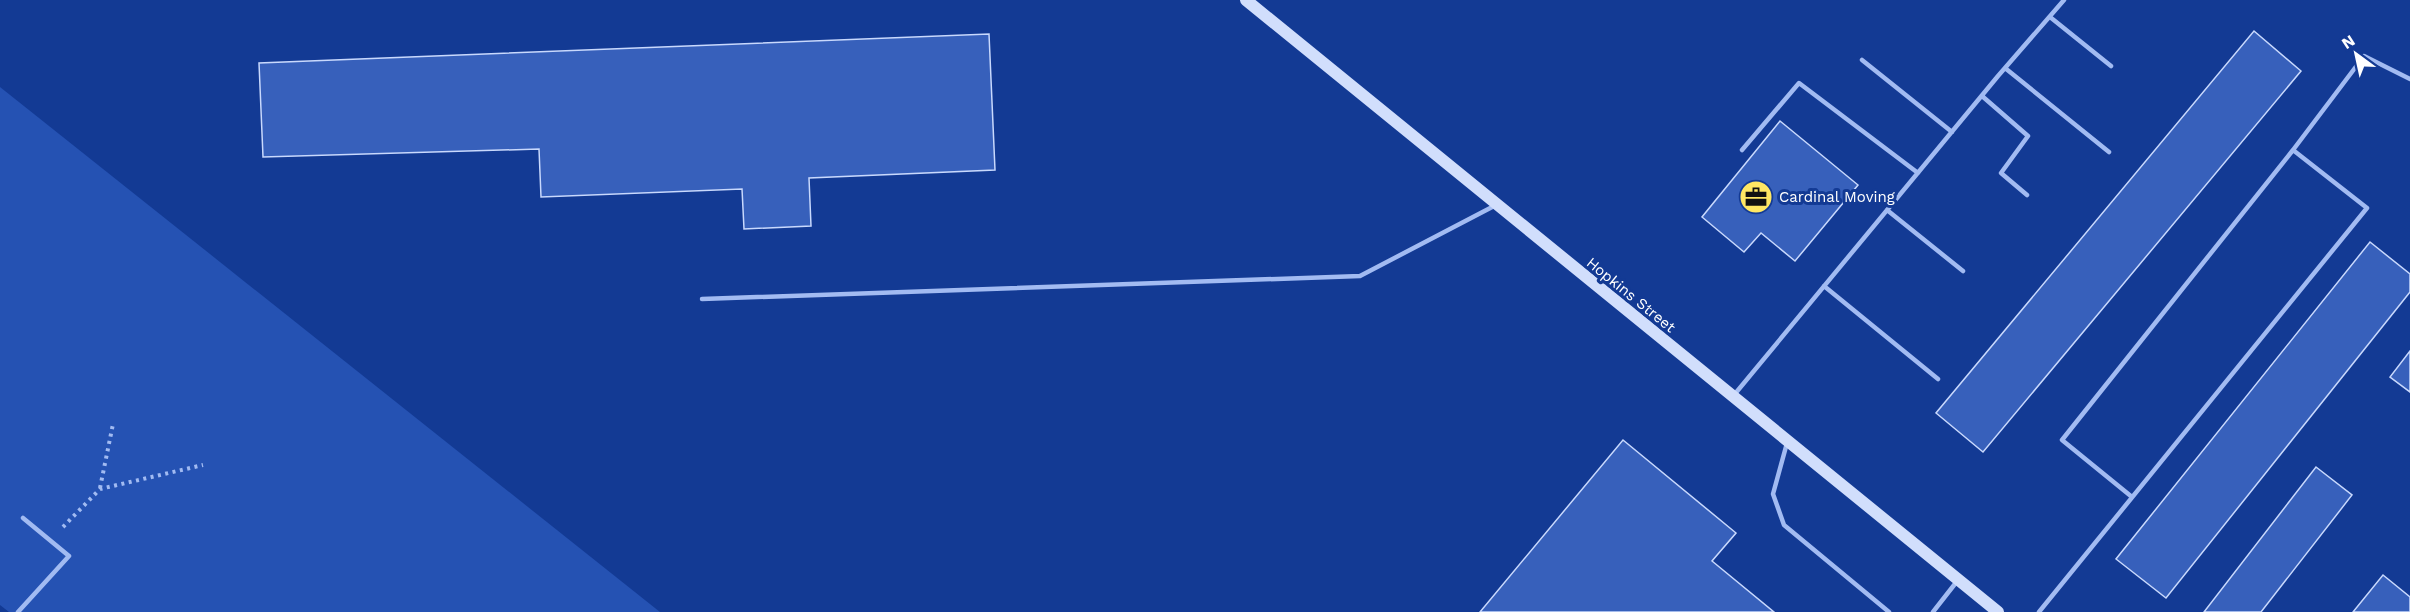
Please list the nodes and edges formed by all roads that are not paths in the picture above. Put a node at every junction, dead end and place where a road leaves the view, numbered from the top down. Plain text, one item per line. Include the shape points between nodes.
1 (1246, 0) edge
2 (2064, 0) edge
3 (2050, 18) junction
4 (1862, 60) dead end
5 (2111, 66) dead end
6 (2005, 68) junction
7 (2410, 80) edge
8 (1982, 96) junction
9 (1952, 132) junction
10 (1742, 150) dead end
11 (2293, 150) junction
12 (2109, 152) dead end
13 (1918, 173) junction
14 (2027, 195) dead end
15 (1496, 205) junction
16 (1887, 210) junction
17 (1963, 271) dead end
18 (1824, 286) junction
19 (702, 299) dead end
20 (1938, 379) dead end
21 (1732, 397) junction
22 (1787, 442) junction
23 (2132, 497) junction
24 (23, 518) dead end
25 (1958, 580) junction
26 (18, 612) edge
27 (1889, 612) edge
28 (1933, 612) edge
29 (1998, 612) edge
30 (2039, 612) edge

1 - 15 main road, Hopkins Street
2 - 3 lane
3 - 5 lane
3 - 6 lane
4 - 9 lane
6 - 8 lane
6 - 12 lane
7 - 11 lane via 2364,56
8 - 9 lane
8 - 14 lane via 2028,136 2001,173
9 - 13 lane
10 - 13 lane via 1799,83
11 - 23 lane via 2062,440
11 - 23 lane via 2367,208
13 - 16 lane
15 - 19 lane via 1360,276
15 - 21 main road, Hopkins Street
16 - 17 lane
16 - 18 lane
18 - 20 lane
18 - 21 lane
21 - 22 main road, Hopkins Street
22 - 25 main road, Hopkins Street
22 - 27 lane via 1773,494 1784,525
23 - 30 lane
24 - 26 lane via 69,556
25 - 28 lane
25 - 29 main road, Hopkins Street

